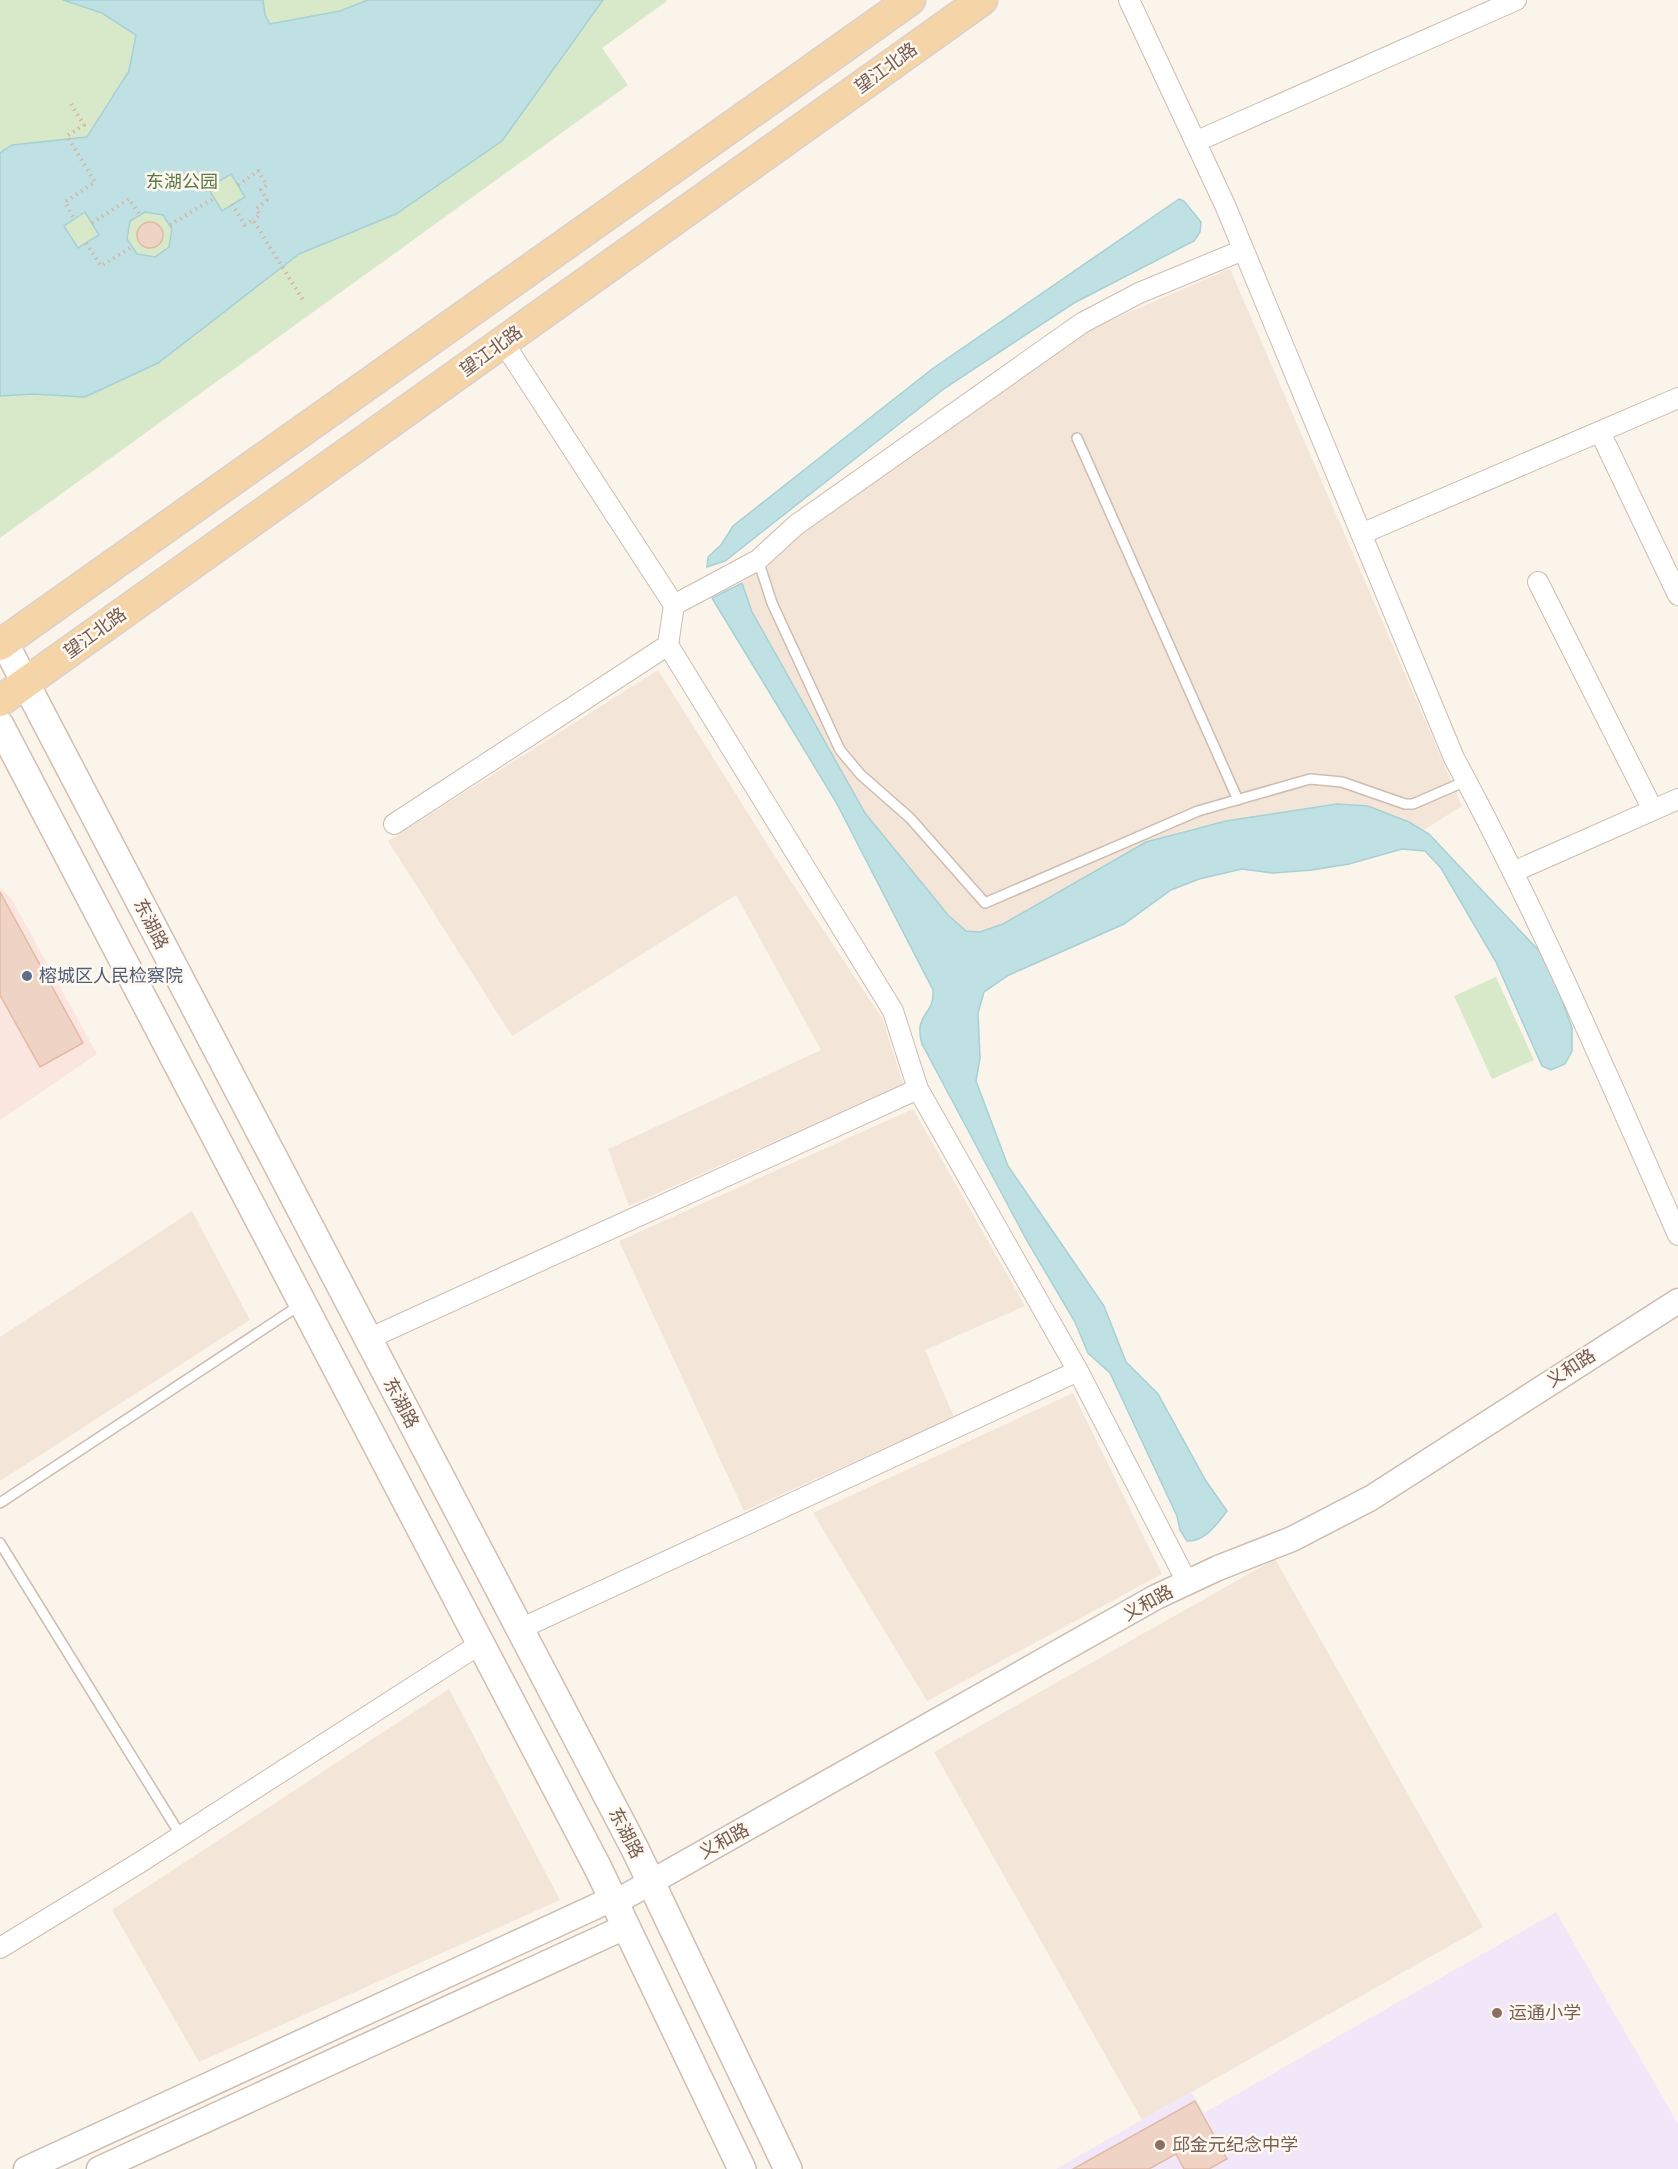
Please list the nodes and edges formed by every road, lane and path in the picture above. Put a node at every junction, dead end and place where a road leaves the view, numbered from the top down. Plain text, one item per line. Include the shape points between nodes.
1 (910, 0) edge
2 (982, 0) edge
3 (1129, 0) edge
4 (1516, 0) edge
5 (71, 104) dead end
6 (1195, 142) junction
7 (238, 184) dead end
8 (214, 198) dead end
9 (232, 204) dead end
10 (140, 215) dead end
11 (74, 219) dead end
12 (253, 220) junction
13 (92, 223) dead end
14 (170, 225) dead end
15 (86, 243) dead end
16 (132, 247) dead end
17 (1243, 250) junction
18 (303, 300) dead end
19 (502, 342) junction
20 (1678, 398) edge
21 (1600, 432) junction
22 (1077, 438) dead end
23 (1361, 534) junction
24 (758, 560) junction
25 (1538, 582) dead end
26 (1678, 595) edge
27 (674, 605) junction
28 (2, 643) edge
29 (668, 645) junction
30 (26, 683) junction
31 (0, 701) edge
32 (0, 725) edge
33 (1466, 781) junction
34 (1678, 799) edge
35 (1238, 800) junction
36 (1653, 810) junction
37 (394, 824) dead end
38 (1513, 872) junction
39 (918, 1089) junction
40 (1678, 1235) edge
41 (1678, 1301) edge
42 (302, 1304) junction
43 (368, 1339) junction
44 (1078, 1371) junction
45 (0, 1503) edge
46 (0, 1543) edge
47 (1186, 1582) junction
48 (520, 1629) junction
49 (480, 1644) junction
50 (181, 1836) junction
51 (651, 1882) junction
52 (613, 1901) junction
53 (625, 1927) junction
54 (0, 1948) edge
55 (26, 2169) edge
56 (99, 2169) edge
57 (742, 2169) edge
58 (788, 2169) edge

1 - 28 main road
2 - 19 main road, 望江北路
3 - 6 street
4 - 6 street
5 - 11 path via 84,125 67,136 95,182 64,202
6 - 17 street
7 - 12 path via 258,171 267,185 261,190 267,200 256,209 260,215
8 - 14 path
9 - 12 path via 245,225
10 - 13 path via 129,199
12 - 18 path
15 - 16 path via 101,266
17 - 23 street
17 - 24 street via 1139,293 1056,339 796,525
19 - 27 street
19 - 30 main road, 望江北路
20 - 21 street
21 - 23 street
21 - 26 street
22 - 35 lane
23 - 33 street
24 - 27 street
24 - 35 lane via 772,603 840,750 861,775 910,818 985,903 1198,811
25 - 36 street
27 - 29 street
28 - 30 main road, 东湖路
29 - 37 street
29 - 39 street via 893,1011
30 - 31 main road, 望江北路
30 - 43 main road, 东湖路
32 - 42 main road
33 - 35 lane via 1413,804 1390,801 1342,782 1310,779
33 - 38 street
34 - 36 street
36 - 38 street
38 - 40 street via 1562,972
39 - 43 street
39 - 44 street
41 - 47 street, 义和路 via 1371,1498 1292,1539
42 - 45 lane
42 - 49 main road
43 - 48 main road, 东湖路
44 - 47 street
44 - 48 street
46 - 50 lane
47 - 51 street, 义和路
48 - 51 main road, 东湖路
49 - 50 street
49 - 52 main road
50 - 54 street
51 - 52 street, 义和路
51 - 58 main road, 东湖路
52 - 53 main road
52 - 55 street, 义和路
53 - 56 street
53 - 57 main road

